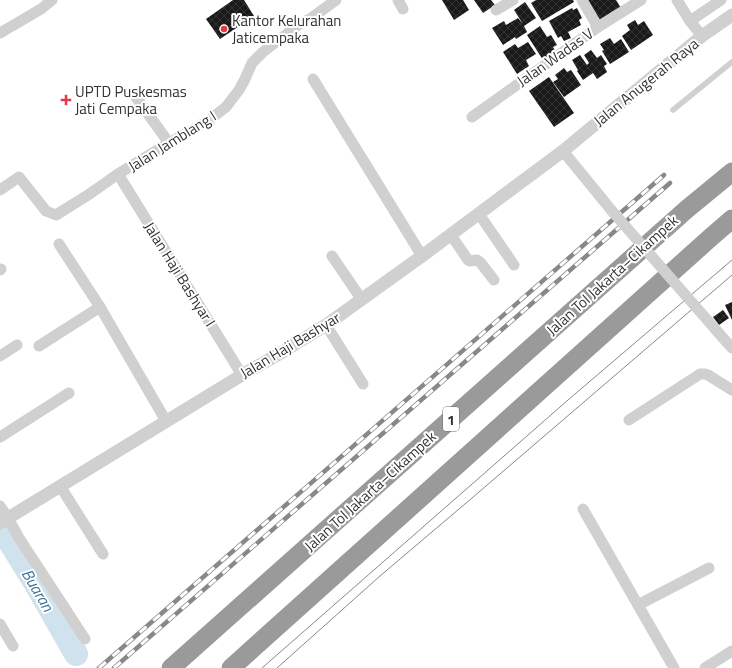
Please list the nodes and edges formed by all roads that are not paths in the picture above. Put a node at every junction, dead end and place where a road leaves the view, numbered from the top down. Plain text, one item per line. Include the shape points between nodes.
1 (52, 0) edge
2 (336, 0) edge
3 (513, 0) edge
4 (582, 0) edge
5 (641, 0) edge
6 (677, 0) edge
7 (721, 0) edge
8 (496, 10) dead end
9 (732, 15) edge
10 (690, 21) junction
11 (598, 27) junction
12 (0, 33) edge
13 (702, 36) junction
14 (732, 62) edge
15 (313, 79) dead end
16 (135, 96) dead end
17 (673, 110) dead end
18 (472, 117) dead end
19 (169, 143) junction
20 (563, 151) junction
21 (732, 172) edge
22 (118, 174) junction
23 (0, 190) edge
24 (479, 214) junction
25 (732, 219) edge
26 (451, 235) junction
27 (59, 244) dead end
28 (332, 256) dead end
29 (422, 256) junction
30 (514, 265) dead end
31 (494, 280) dead end
32 (362, 300) junction
33 (100, 308) junction
34 (326, 326) junction
35 (17, 345) dead end
36 (39, 346) dead end
37 (732, 348) edge
38 (0, 356) edge
39 (242, 374) junction
40 (363, 384) dead end
41 (732, 390) edge
42 (69, 393) dead end
43 (166, 420) junction
44 (629, 420) dead end
45 (0, 437) edge
46 (60, 486) junction
47 (0, 506) edge
48 (583, 510) dead end
49 (4, 520) edge
50 (103, 554) dead end
51 (709, 568) dead end
52 (638, 605) junction
53 (0, 624) edge
54 (85, 639) dead end
55 (13, 646) dead end
56 (732, 651) edge
57 (171, 668) edge
58 (231, 668) edge
59 (674, 668) edge
60 (705, 668) edge

1 - 12 street
2 - 19 street, Jalan Jamblang I via 257,57 239,90 226,107 208,121
3 - 8 street
4 - 11 street
5 - 11 street, Jalan Wadas V
6 - 10 street
7 - 10 street
9 - 13 street, Jalan Anugerah Raya
10 - 13 street
11 - 18 street, Jalan Wadas V
13 - 20 street, Jalan Anugerah Raya
14 - 17 lane
15 - 29 street
16 - 19 street
19 - 22 street, Jalan Jamblang I
20 - 24 street, Jalan Haji Bashyar
20 - 37 street, bridge
21 - 57 highway, Jalan Tol Jakarta–Cikampek / 1 via 687,209
22 - 23 street, Jalan Jamblang I via 56,214 46,212 19,177
22 - 39 street, Jalan Haji Bashyar I
24 - 26 street, Jalan Haji Bashyar
24 - 30 street
25 - 58 highway
26 - 29 street, Jalan Haji Bashyar
26 - 31 street via 468,260 480,262
27 - 33 street
28 - 32 street
29 - 32 street, Jalan Haji Bashyar
32 - 34 street, Jalan Haji Bashyar
33 - 36 street
33 - 43 street
34 - 39 street, Jalan Haji Bashyar
34 - 40 street
35 - 38 street
39 - 43 street, Jalan Haji Bashyar
41 - 44 street via 708,375 700,374
42 - 45 street
43 - 46 street, Jalan Haji Bashyar
46 - 49 street, Jalan Haji Bashyar
46 - 50 street
47 - 49 street
48 - 52 street
49 - 54 street via 19,538
51 - 52 street
52 - 59 street
53 - 55 street
56 - 60 street

